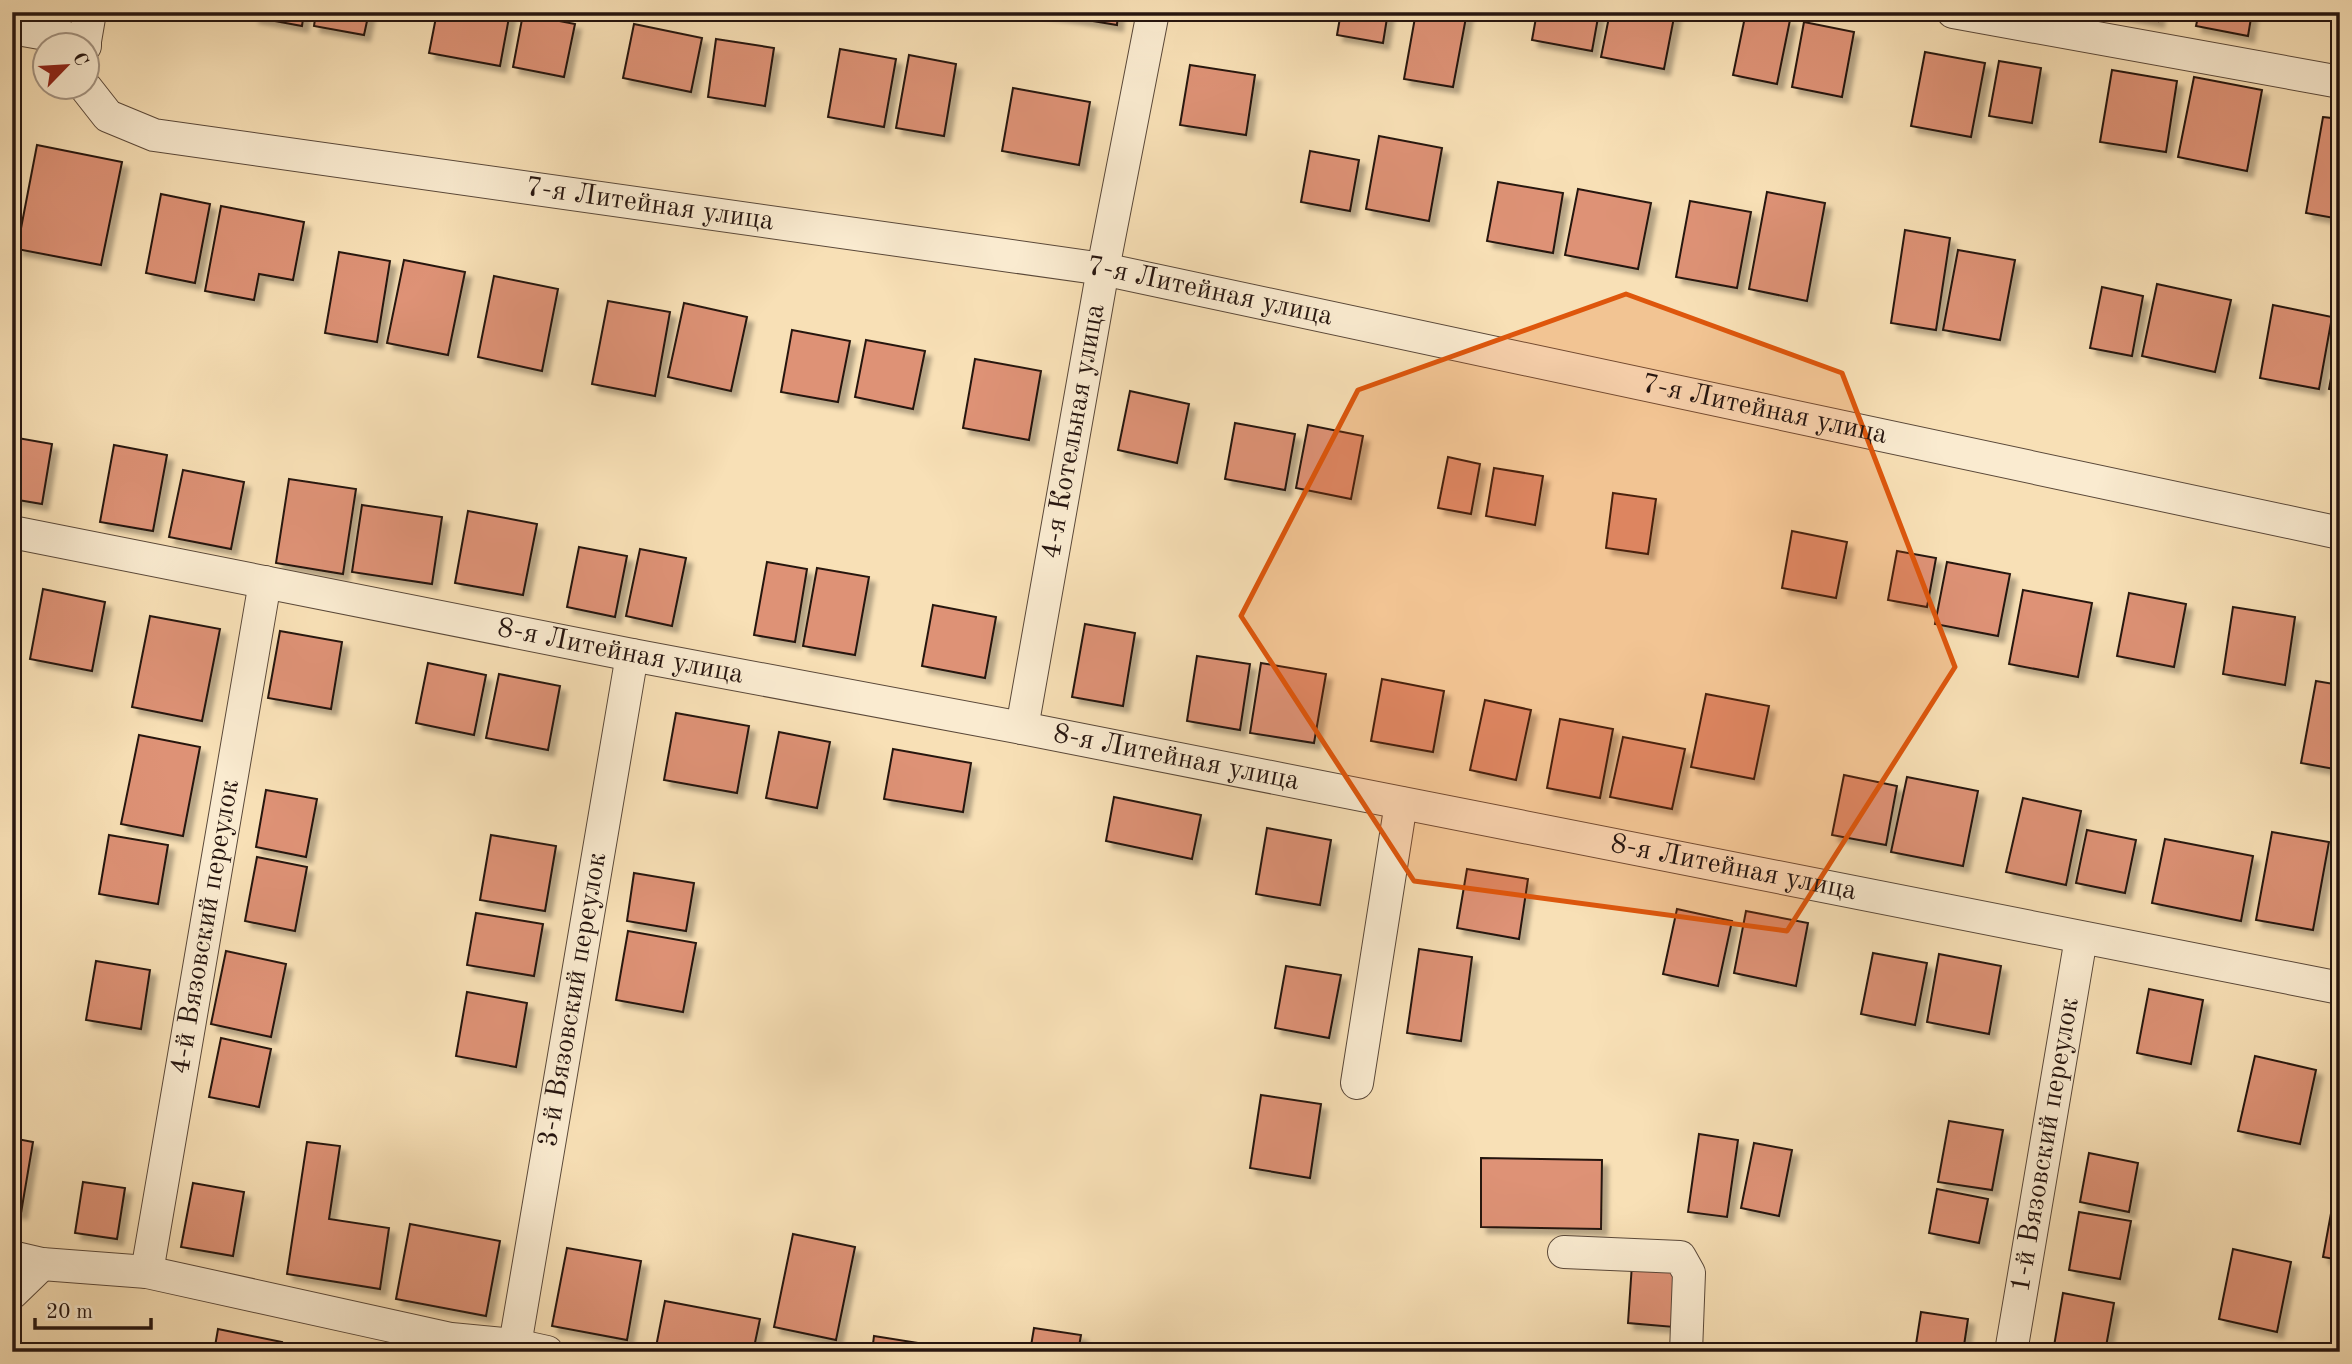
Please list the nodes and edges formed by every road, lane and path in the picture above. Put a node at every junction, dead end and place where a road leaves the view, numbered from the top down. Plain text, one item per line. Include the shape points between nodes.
1 (1153, 12) edge
2 (1953, 12) edge
3 (12, 28) edge
4 (71, 32) edge
5 (2340, 82) edge
6 (97, 102) edge
7 (1103, 269) junction
8 (12, 532) edge
9 (2340, 533) edge
10 (265, 582) junction
11 (632, 655) junction
12 (1022, 728) junction
13 (1401, 803) junction
14 (2081, 937) junction
15 (2340, 988) edge
16 (1357, 1083) dead end
17 (1564, 1252) dead end
18 (27, 1261) edge
19 (148, 1272) junction
20 (12, 1293) edge
21 (444, 1345) edge
22 (515, 1345) junction
23 (547, 1352) edge
24 (1686, 1352) edge
25 (2011, 1352) edge

1 - 7 street, 4-я Котельная улица
2 - 5 street
3 - 4 street
6 - 7 street, 7-я Литейная улица via 108,116 154,135
7 - 9 street, 7-я Литейная улица
7 - 12 street, 4-я Котельная улица
8 - 10 street, 8-я Литейная улица
10 - 11 street, 8-я Литейная улица
10 - 19 street, 4-й Вязовский переулок
11 - 12 street, 8-я Литейная улица
11 - 22 street, 3-й Вязовский переулок
12 - 13 street, 8-я Литейная улица
13 - 14 street, 8-я Литейная улица
13 - 16 street
14 - 15 street, 8-я Литейная улица
14 - 25 street, 1-й Вязовский переулок
17 - 24 street via 1680,1257 1689,1273
18 - 19 street
18 - 20 street
19 - 21 street
21 - 22 street
22 - 23 street

